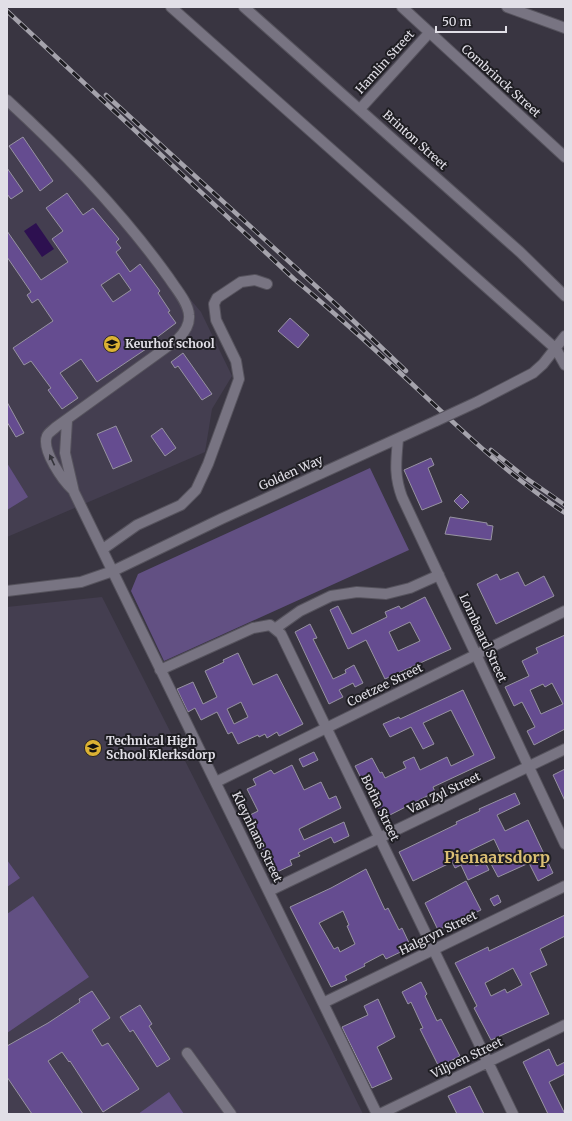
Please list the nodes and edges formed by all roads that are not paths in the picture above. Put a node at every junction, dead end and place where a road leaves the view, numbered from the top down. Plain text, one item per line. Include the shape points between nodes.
1 (171, 7) edge
2 (244, 7) edge
3 (402, 7) edge
4 (512, 8) edge
5 (565, 28) edge
6 (429, 33) junction
7 (7, 100) edge
8 (360, 109) junction
9 (565, 157) edge
10 (268, 284) dead end
11 (565, 296) edge
12 (565, 336) edge
13 (556, 349) junction
14 (565, 365) edge
15 (67, 421) junction
16 (398, 439) junction
17 (74, 492) junction
18 (103, 549) junction
19 (113, 571) junction
20 (439, 575) junction
21 (7, 591) edge
22 (565, 611) edge
23 (276, 628) junction
24 (476, 655) junction
25 (160, 670) junction
26 (326, 728) junction
27 (565, 749) edge
28 (528, 766) junction
29 (216, 782) junction
30 (380, 838) junction
31 (565, 844) edge
32 (565, 886) edge
33 (269, 891) junction
34 (434, 949) junction
35 (323, 1003) junction
36 (565, 1024) edge
37 (187, 1053) dead end
38 (487, 1062) junction
39 (232, 1114) edge
40 (378, 1114) edge
41 (514, 1114) edge

1 - 13 street
2 - 8 street, Brinton Street
3 - 6 street, Combrinck Street
4 - 5 street
6 - 8 street, Hamlin Street
6 - 9 street, Combrinck Street
7 - 15 street via 71,160 109,202 154,257 181,296 189,314 187,327 178,339
8 - 11 street, Brinton Street via 520,252
10 - 18 street via 256,280 241,282 217,298 214,304 216,320 236,361 239,379 196,490 181,505 137,524
12 - 13 street, Golden Way
13 - 14 street
13 - 16 street, Golden Way, bridge via 533,373
15 - 17 street via 65,453
17 -> 15 street via 60,476 46,443 50,432
16 - 19 street, Golden Way
16 - 20 street, Lombaard Street via 396,479
17 - 18 street, Kleynhans Street
18 - 19 street, Kleynhans Street
19 - 21 street, Golden Way via 81,582
19 - 25 street, Kleynhans Street
20 - 23 street via 410,588 386,594 357,592 330,596 300,611
20 - 24 street, Lombaard Street
22 - 24 street, Coetzee Street
23 - 25 street via 263,625 253,628
23 - 26 street, Botha Street
24 - 26 street, Coetzee Street
24 - 28 street, Lombaard Street
25 - 29 street, Kleynhans Street
26 - 29 street, Coetzee Street
26 - 30 street, Botha Street
27 - 28 street, Van Zyl Street
28 - 30 street, Van Zyl Street
28 - 31 street, Lombaard Street
29 - 33 street, Kleynhans Street
30 - 33 street, Van Zyl Street
30 - 34 street, Botha Street
32 - 34 street, Halgryn Street
33 - 35 street, Kleynhans Street
34 - 35 street, Halgryn Street
34 - 38 street, Botha Street
35 - 40 street, Kleynhans Street
36 - 38 street, Viljoen Street
37 - 39 street
38 - 40 street, Viljoen Street
38 - 41 street, Botha Street

